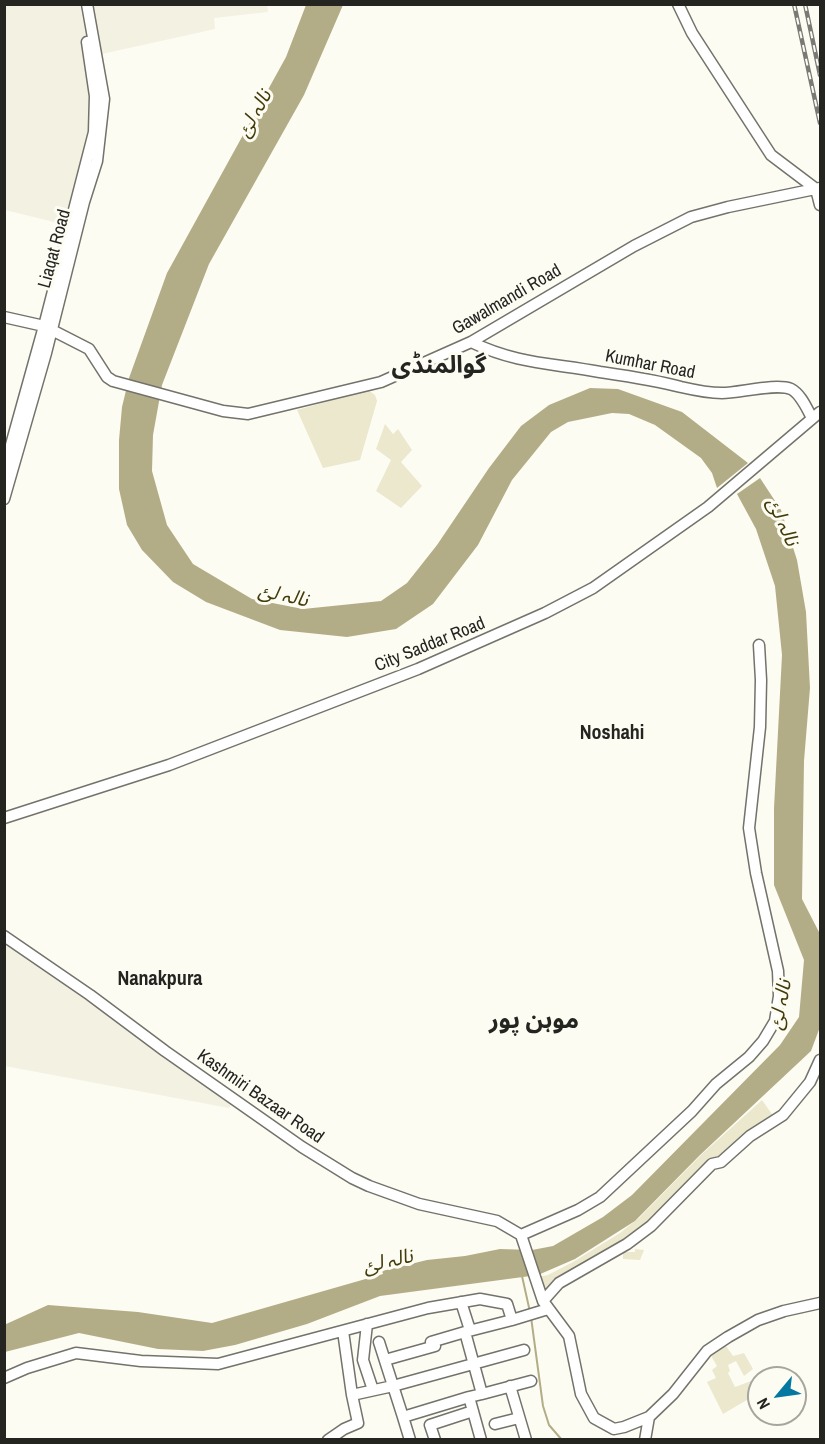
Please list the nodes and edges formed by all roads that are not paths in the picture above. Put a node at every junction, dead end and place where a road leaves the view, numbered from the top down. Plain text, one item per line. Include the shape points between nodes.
1 (80, 4) edge
2 (87, 4) edge
3 (678, 4) edge
4 (818, 188) edge
5 (820, 205) edge
6 (4, 316) edge
7 (48, 329) junction
8 (471, 342) junction
9 (816, 415) edge
10 (4, 470) edge
11 (4, 499) edge
12 (759, 645) dead end
13 (4, 818) edge
14 (4, 936) edge
15 (820, 1060) edge
16 (521, 1235) junction
17 (462, 1302) junction
18 (820, 1303) edge
19 (546, 1305) junction
20 (514, 1319) junction
21 (368, 1324) junction
22 (343, 1331) junction
23 (467, 1331) junction
24 (568, 1336) junction
25 (580, 1339) dead end
26 (380, 1342) dead end
27 (524, 1350) dead end
28 (385, 1360) junction
29 (473, 1362) junction
30 (4, 1378) edge
31 (531, 1381) dead end
32 (393, 1386) junction
33 (510, 1386) junction
34 (373, 1390) junction
35 (482, 1394) junction
36 (352, 1395) junction
37 (469, 1397) junction
38 (473, 1411) junction
39 (403, 1417) junction
40 (519, 1418) junction
41 (649, 1418) junction
42 (495, 1425) dead end
43 (646, 1437) edge
44 (328, 1440) edge
45 (410, 1440) edge
46 (435, 1440) edge
47 (481, 1440) edge
48 (526, 1440) edge

1 - 7 street, Liaqat Road via 95,96 94,132
2 - 7 street, Liaqat Road via 104,99 102,133 98,161
3 - 4 street via 692,33 771,155
4 - 5 street
4 - 8 street, Gawalmandi Road via 691,217
6 - 7 street, Gawalmandi Road
7 - 8 street, Gawalmandi Road via 89,349 107,377 120,384 248,414 381,382
7 - 10 street, Liaqat Road
7 - 11 street, Liaqat Road
8 - 9 street, Kumhar Road via 514,359 689,390 724,393 783,387 791,389
9 - 13 street, City Saddar Road via 708,507 593,588 514,628 169,765
12 - 16 street via 760,727 749,828 778,971 775,1021 749,1057 600,1197
14 - 16 street, Kashmiri Bazaar Road via 302,1147 352,1178 419,1204 497,1221
15 - 19 street via 810,1082 783,1115 750,1136 721,1162 712,1164 635,1238 559,1283
16 - 19 street
17 - 20 street via 480,1299 507,1304
17 - 21 street
17 - 23 street
18 - 41 street via 758,1320 707,1351
19 - 20 street via 534,1314
19 - 24 street
20 - 23 street
21 - 22 street
21 - 34 street via 363,1360
22 - 30 street via 218,1364 76,1353
22 - 36 street
23 - 28 street
23 - 29 street
24 - 25 street
24 - 41 street via 581,1394 594,1418 614,1429
26 - 28 street
27 - 29 street
28 - 32 street
29 - 32 street
29 - 35 street
31 - 33 street
32 - 34 street
32 - 39 street
33 - 35 street
33 - 40 street
34 - 36 street
35 - 37 street
36 - 44 street via 357,1423
37 - 38 street
37 - 39 street
38 - 46 street via 430,1425
38 - 47 street
39 - 45 street
40 - 42 street
40 - 48 street
41 - 43 street

